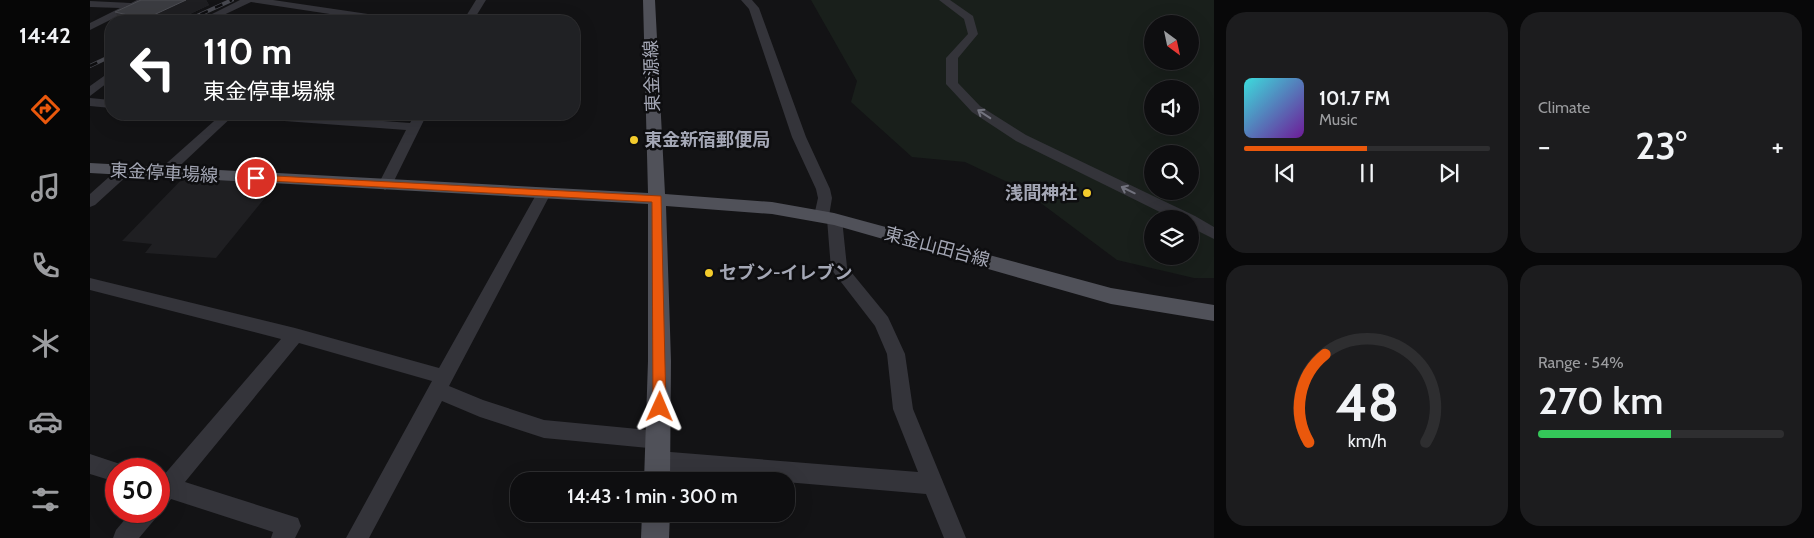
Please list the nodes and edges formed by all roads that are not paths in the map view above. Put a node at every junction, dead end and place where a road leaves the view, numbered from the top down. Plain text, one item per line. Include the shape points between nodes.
1 (146, 0) edge
2 (248, 0) edge
3 (253, 0) edge
4 (349, 0) edge
5 (481, 0) edge
6 (649, 0) edge
7 (746, 0) edge
8 (944, 0) edge
9 (90, 4) edge
10 (133, 6) junction
11 (335, 12) junction
12 (115, 15) edge
13 (216, 15) edge
14 (332, 15) edge
15 (355, 15) edge
16 (472, 15) edge
17 (105, 20) edge
18 (90, 27) edge
19 (105, 79) edge
20 (90, 92) edge
21 (90, 102) edge
22 (105, 103) edge
23 (222, 120) edge
24 (323, 120) edge
25 (418, 120) edge
26 (414, 127) junction
27 (90, 168) edge
28 (124, 171) junction
29 (164, 173) junction
30 (385, 185) junction
31 (544, 193) junction
32 (657, 199) junction
33 (90, 202) edge
34 (1170, 210) edge
35 (827, 218) junction
36 (1199, 225) edge
37 (1214, 234) edge
38 (90, 284) edge
39 (1214, 312) edge
40 (295, 335) junction
41 (441, 383) junction
42 (658, 461) edge
43 (90, 464) edge
44 (105, 469) edge
45 (170, 480) edge
46 (934, 484) junction
47 (170, 493) edge
48 (656, 522) edge
49 (137, 523) edge
50 (124, 538) edge
51 (282, 538) edge
52 (357, 538) edge
53 (656, 538) edge
54 (955, 538) edge

1 - 10 street
2 - 13 street
3 - 11 street
4 - 11 street
5 - 16 street
6 - 32 main road, 東金源線
7 - 35 street via 754,8 798,137 823,189
34 -> 8 street via 1021,138 976,109 952,84 952,58 973,34 969,18
9 - 10 street
10 - 12 street
11 - 14 street
11 - 15 street
17 - 18 street
19 - 20 street
21 - 22 street
23 - 29 street
24 - 26 street
25 - 26 street
26 - 30 street
27 - 28 main road, 東金停車場線
28 - 29 main road, 東金停車場線
28 - 33 street
29 - 30 main road, 東金停車場線
30 - 31 main road, 東金停車場線
31 - 32 main road, 東金停車場線
31 - 41 street
32 - 35 main road, 東金山田台線 via 772,208
32 - 42 main road, 東金源線
35 - 39 main road, 東金山田台線 via 1111,296
35 - 46 street via 838,269 882,322 896,354 904,409
36 - 37 street
38 - 40 street
40 - 41 street
40 - 45 street
41 - 42 street via 480,408
41 - 52 street
42 - 46 street
43 - 44 street
46 - 54 street
47 - 51 street via 290,526
48 - 53 main road
49 - 50 street

